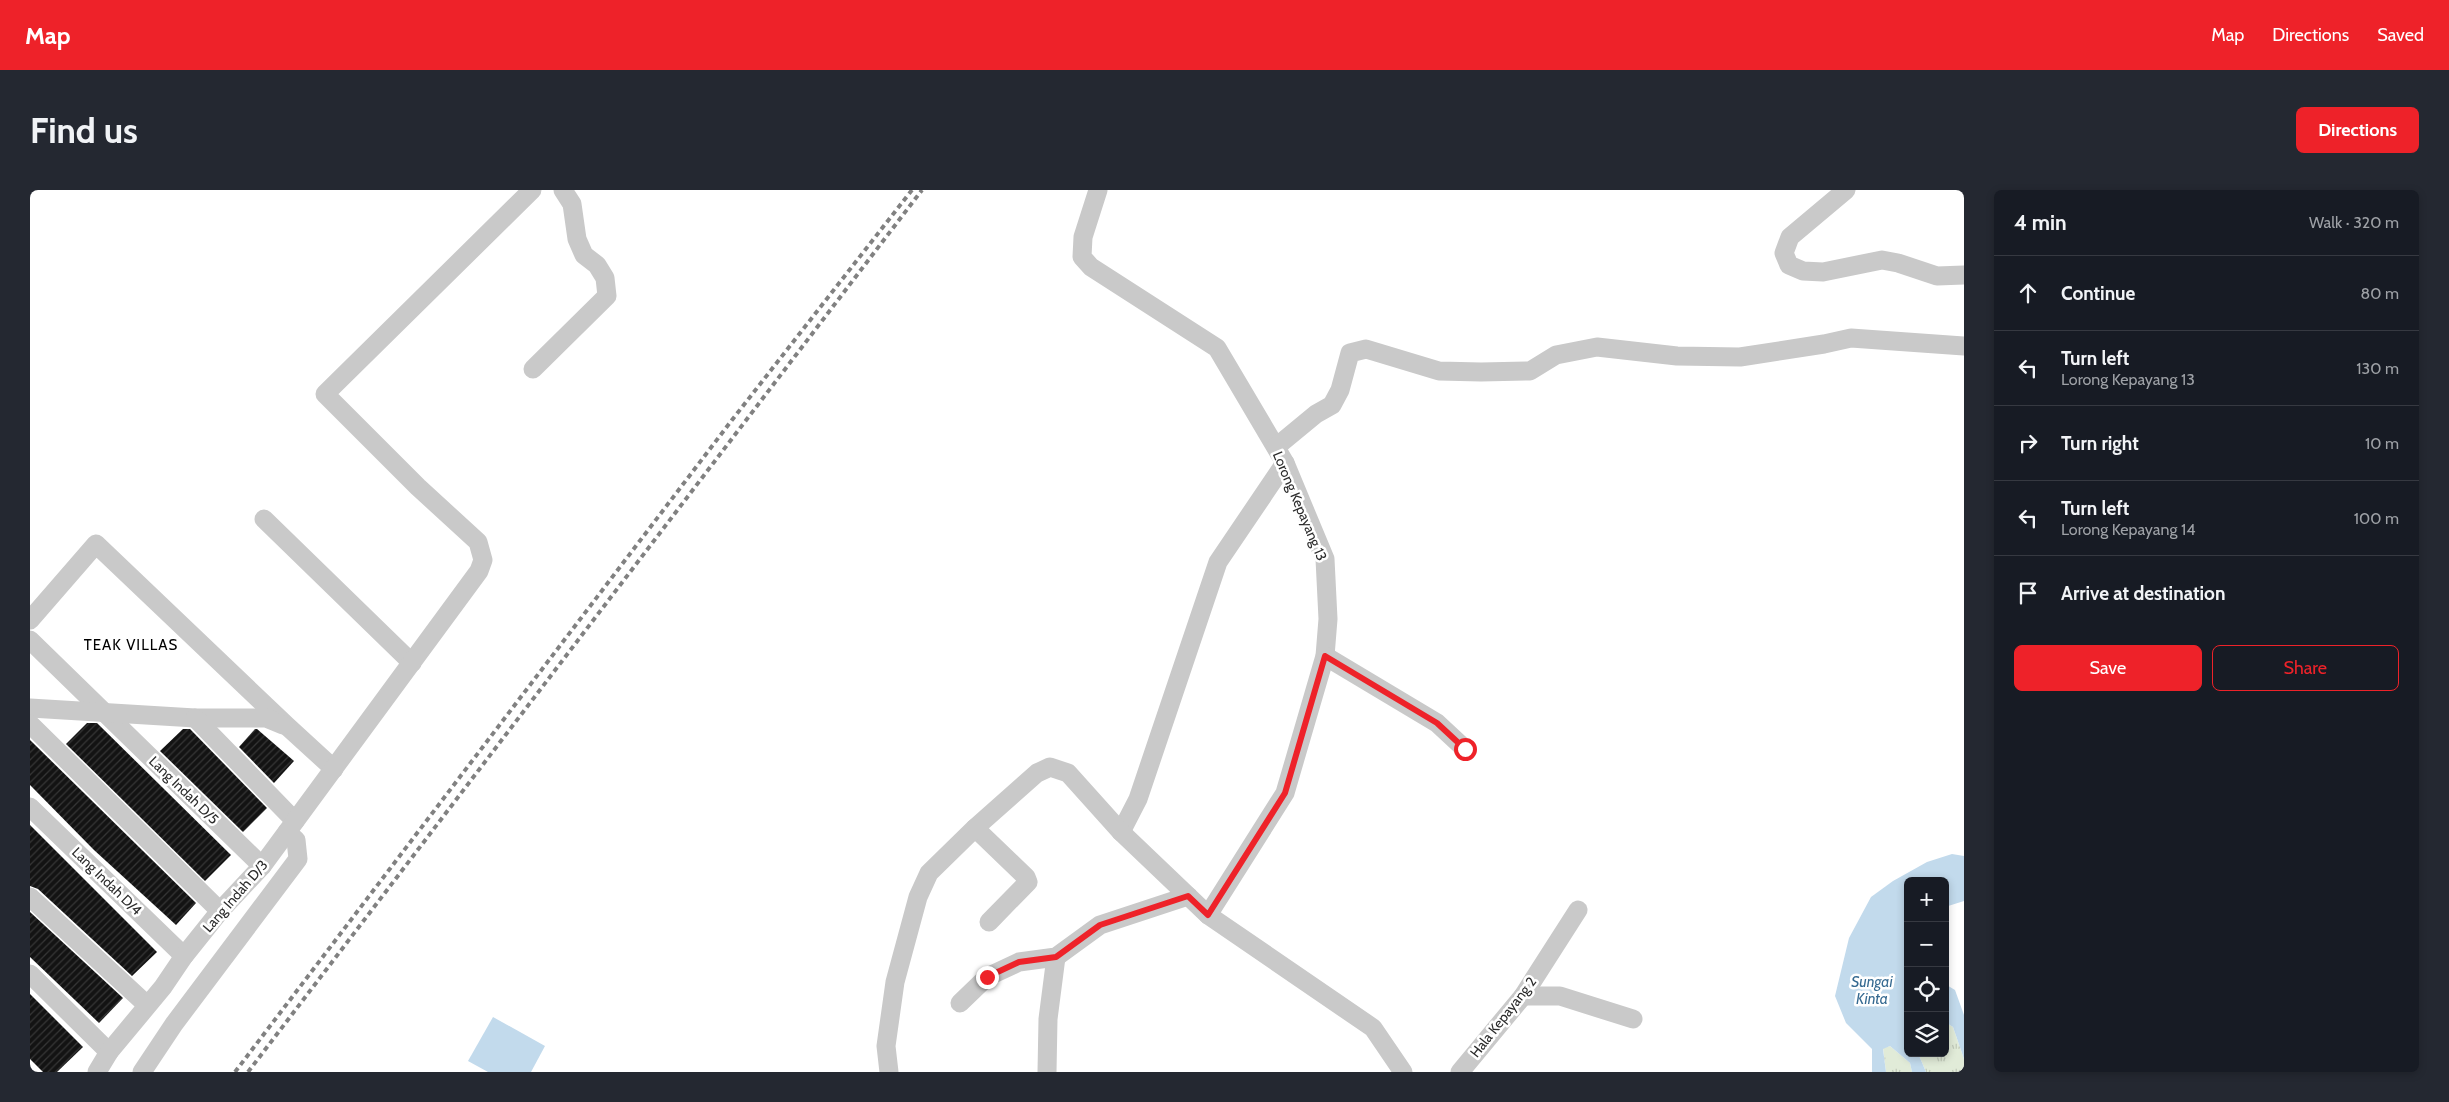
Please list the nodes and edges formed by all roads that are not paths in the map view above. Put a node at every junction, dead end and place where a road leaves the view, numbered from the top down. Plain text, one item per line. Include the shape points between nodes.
1 (532, 190) edge
2 (563, 190) edge
3 (1098, 190) edge
4 (1846, 190) edge
5 (1964, 275) edge
6 (1964, 346) edge
7 (533, 369) dead end
8 (1280, 455) junction
9 (264, 518) dead end
10 (30, 620) edge
11 (30, 640) edge
12 (1325, 656) junction
13 (412, 663) junction
14 (30, 708) edge
15 (107, 714) junction
16 (195, 718) junction
17 (30, 724) edge
18 (287, 726) junction
19 (1465, 749) dead end
20 (334, 769) junction
21 (30, 807) edge
22 (291, 826) junction
23 (975, 828) junction
24 (1121, 832) junction
25 (262, 866) junction
26 (1188, 896) junction
27 (30, 897) edge
28 (1578, 910) dead end
29 (220, 911) junction
30 (1208, 915) junction
31 (989, 922) dead end
32 (184, 956) junction
33 (1056, 957) junction
34 (30, 974) edge
35 (1523, 996) junction
36 (960, 1002) dead end
37 (147, 1005) junction
38 (1633, 1019) dead end
39 (110, 1052) junction
40 (97, 1072) edge
41 (142, 1072) edge
42 (889, 1072) edge
43 (1047, 1072) edge
44 (1403, 1072) edge
45 (1460, 1072) edge

1 - 13 street, Lang Indah D/3 via 325,394 478,542 483,560 479,571
2 - 7 street via 572,204 577,239 584,255 597,264 606,278 607,296
3 - 8 street, Lorong Kepayang 13 via 1083,237 1082,257 1091,267 1216,348
4 - 5 street via 1787,240 1784,253 1789,265 1803,271 1823,272 1882,260 1937,276
6 - 8 street via 1852,338 1740,357 1677,356 1597,347 1556,355 1530,370 1481,372 1439,370 1366,349 1350,353 1340,390 1332,405 1316,414
8 - 12 street, Lorong Kepayang 13 via 1325,559 1328,619
8 - 24 street via 1218,562 1138,799
9 - 13 street
10 - 18 street via 96,544
11 - 15 street, Lang Indah D/5
12 - 19 street via 1437,723
12 - 30 street, Lorong Kepayang 13 via 1285,793
13 - 20 street, Lang Indah D/3
14 - 15 street
15 - 16 street
15 - 25 street, Lang Indah D/5
16 - 18 street via 266,718
16 - 22 street
17 - 29 street
18 - 20 street
20 - 22 street, Lang Indah D/3
21 - 32 street, Lang Indah D/4
22 - 25 street, Lang Indah D/3
22 - 41 street via 298,859 174,1024
23 - 24 street via 1036,772 1050,767 1068,773
23 - 31 street via 1028,882
23 - 42 street via 929,873 918,897 889,1014 886,1046
24 - 26 street
25 - 29 street, Lang Indah D/3
26 - 30 street
26 - 33 street via 1100,925
27 - 37 street
28 - 35 street, Hala Kepayang 2
29 - 32 street, Lang Indah D/3
30 - 44 street via 1372,1028
32 - 37 street, Lang Indah D/3
33 - 36 street via 1019,962 987,977
33 - 43 street via 1048,1019
34 - 39 street
35 - 38 street via 1560,996
35 - 45 street, Hala Kepayang 2
37 - 39 street, Lang Indah D/3
39 - 40 street, Lang Indah D/3

